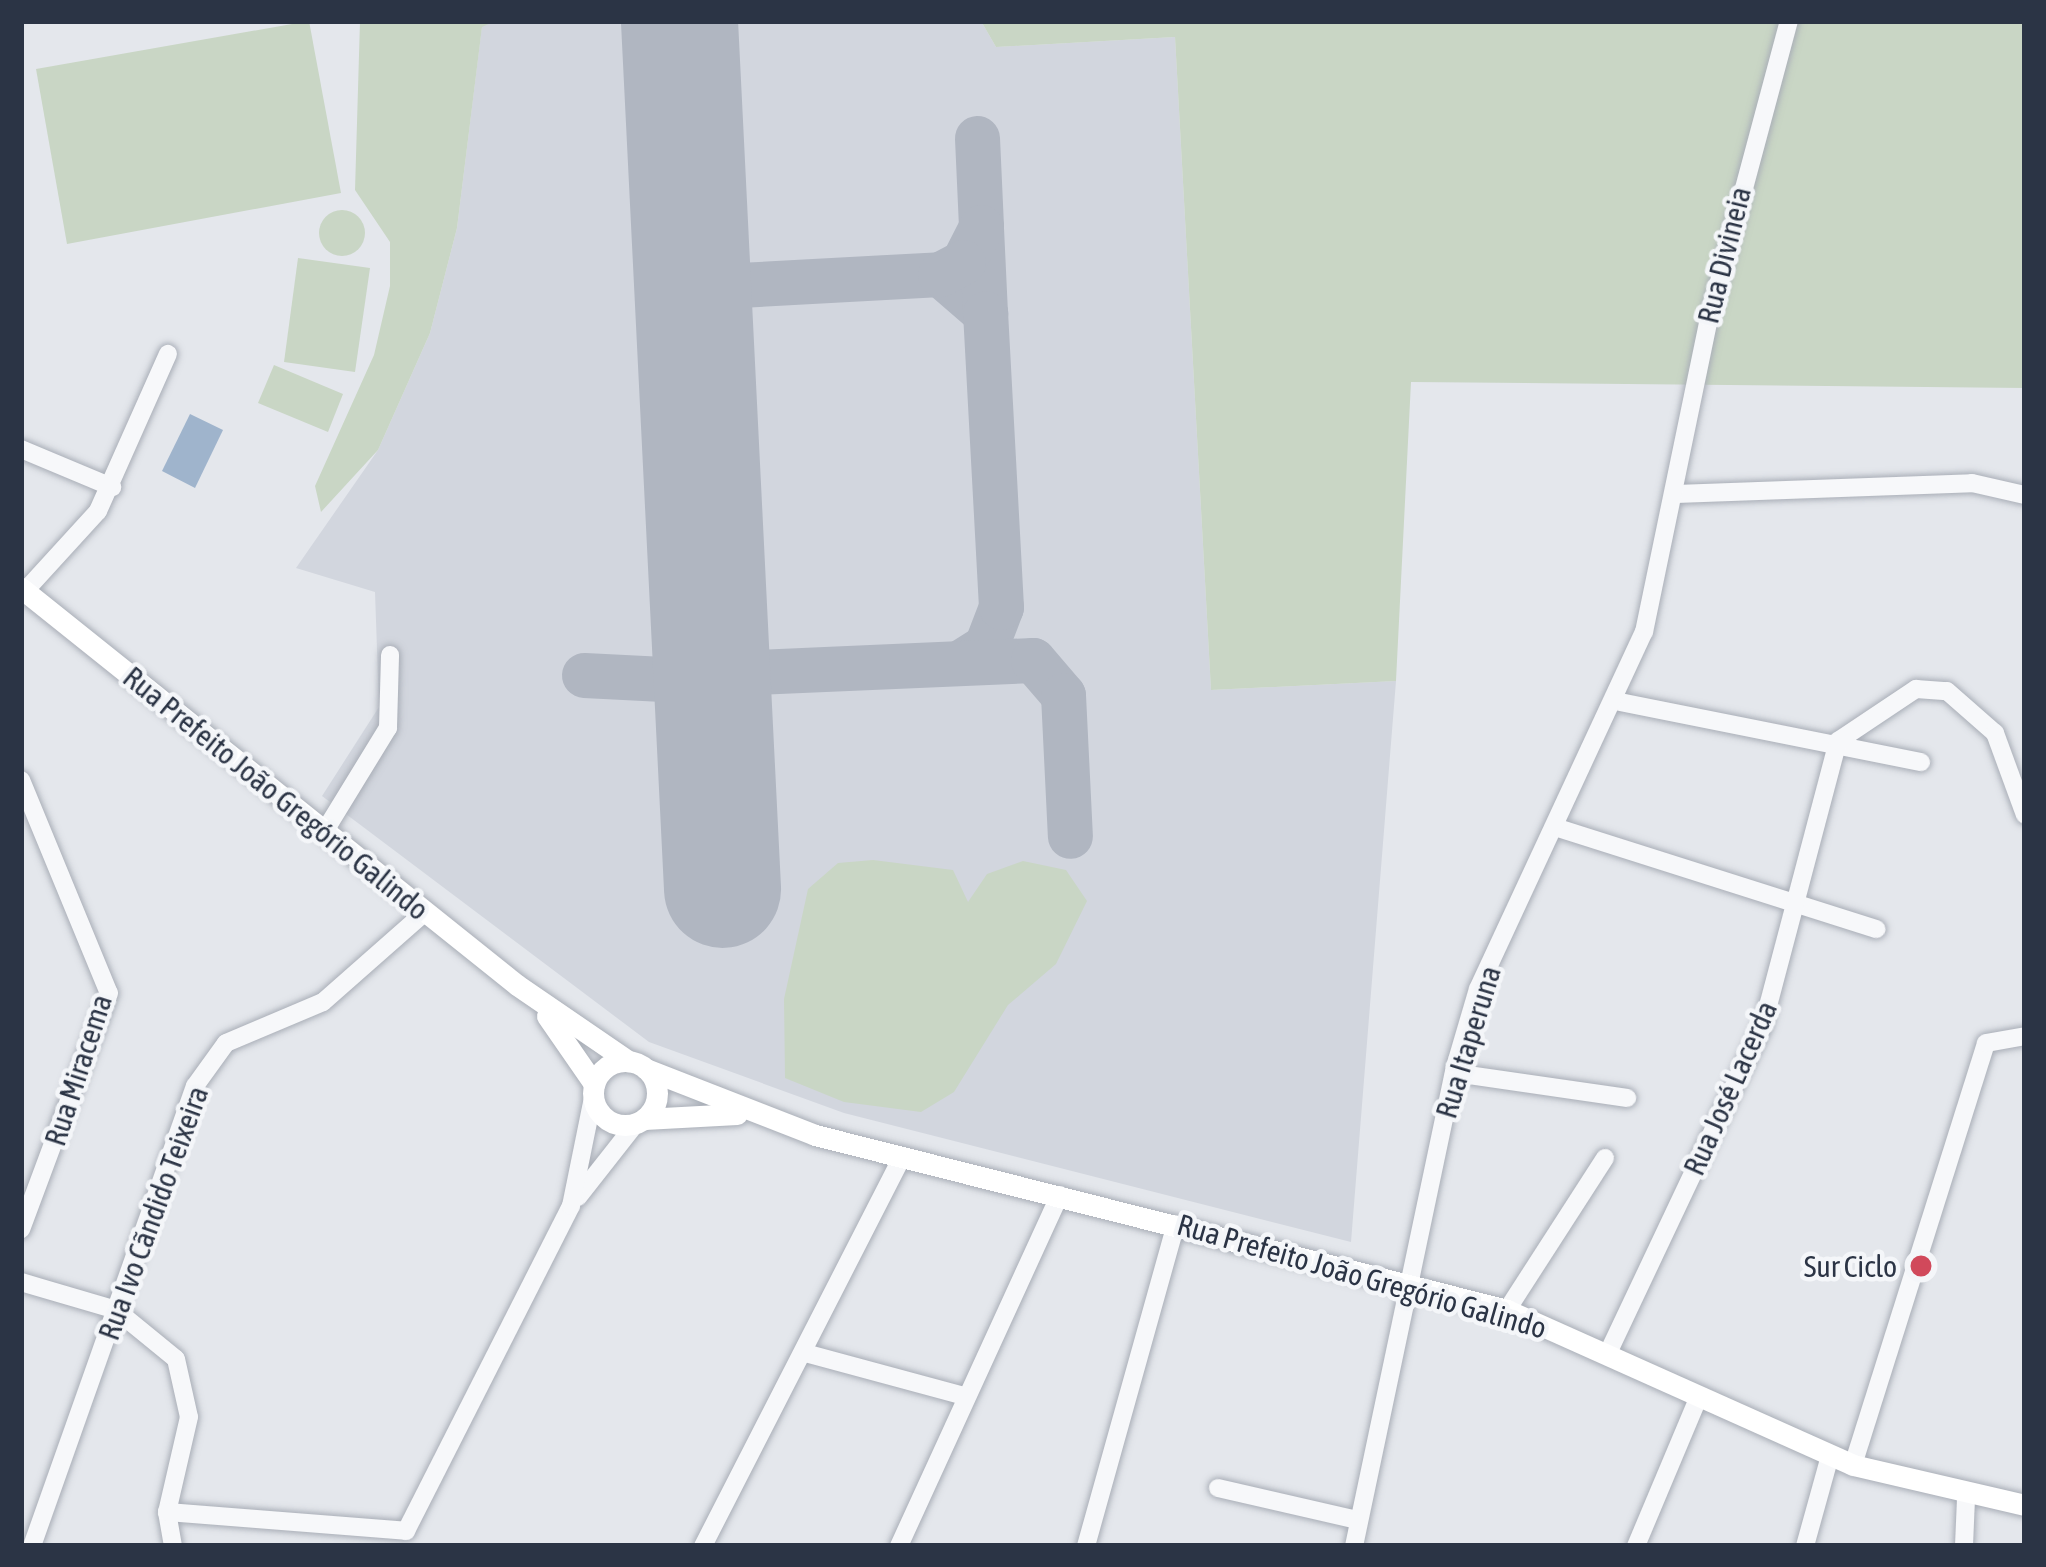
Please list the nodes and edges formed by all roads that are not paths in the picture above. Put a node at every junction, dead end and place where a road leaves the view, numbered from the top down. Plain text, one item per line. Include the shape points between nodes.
1 (1789, 21) edge
2 (168, 354) dead end
3 (21, 449) edge
4 (112, 488) junction
5 (1676, 494) junction
6 (2025, 495) edge
7 (23, 590) edge
8 (391, 655) dead end
9 (1620, 702) junction
10 (1838, 741) junction
11 (1921, 762) dead end
12 (21, 781) edge
13 (2025, 815) edge
14 (326, 829) junction
15 (1561, 829) junction
16 (1794, 898) junction
17 (424, 913) junction
18 (1877, 929) dead end
19 (532, 997) junction
20 (2025, 1036) edge
21 (637, 1065) junction
22 (1454, 1073) junction
23 (593, 1091) junction
24 (1627, 1098) dead end
25 (749, 1114) junction
26 (641, 1121) junction
27 (903, 1156) junction
28 (1605, 1158) dead end
29 (1060, 1195) junction
30 (572, 1206) junction
31 (1176, 1224) junction
32 (21, 1229) edge
33 (21, 1282) edge
34 (1403, 1283) junction
35 (116, 1310) junction
36 (1507, 1310) junction
37 (805, 1353) junction
38 (1608, 1353) junction
39 (964, 1396) junction
40 (1699, 1396) junction
41 (1830, 1456) junction
42 (1853, 1465) junction
43 (1218, 1487) dead end
44 (1966, 1499) junction
45 (2025, 1505) edge
46 (167, 1512) junction
47 (1358, 1520) junction
48 (409, 1538) edge
49 (32, 1546) edge
50 (173, 1546) edge
51 (703, 1546) edge
52 (899, 1546) edge
53 (1086, 1546) edge
54 (1354, 1546) edge
55 (1636, 1546) edge
56 (1805, 1546) edge
57 (1964, 1546) edge

1 - 5 street, Rua Divineia via 1709,319
2 - 4 street
3 - 4 street
4 - 7 street
5 - 6 street via 1972,483
5 - 9 street, Rua Itaperuna
7 - 14 main road, Rua Prefeito João Gregório Galindo
8 - 14 street via 388,728
9 - 10 street
9 - 15 street, Rua Itaperuna
10 - 11 street
10 - 13 street via 1916,689 1946,691 1995,733
10 - 16 street, Rua José Lacerda
12 - 32 street, Rua Miracema via 109,993
14 - 17 main road, Rua Prefeito João Gregório Galindo
15 - 16 street
15 - 22 street, Rua Itaperuna via 1478,988
16 - 18 street
16 - 38 street, Rua José Lacerda via 1763,1025
17 - 19 main road, Rua Prefeito João Gregório Galindo
17 - 35 street, Rua Ivo Cãndido Teixeira via 323,1002 226,1043 196,1086
19 - 21 main road, Rua Prefeito João Gregório Galindo
19 - 23 main road, Rua Prefeito João Gregório Galindo
20 - 42 street via 1986,1042
21 - 23 main road
21 - 25 main road, Rua Prefeito João Gregório Galindo
21 - 26 main road via 656,1095
22 - 24 street
22 - 34 street, Rua Itaperuna
23 - 26 main road, Rua Prefeito João Gregório Galindo via 614,1123
23 - 30 street
25 - 26 main road, Rua Prefeito João Gregório Galindo
25 - 27 main road, Rua Prefeito João Gregório Galindo
26 - 30 street
27 - 29 main road, Rua Prefeito João Gregório Galindo
27 - 37 street
28 - 36 street
29 - 31 main road, Rua Prefeito João Gregório Galindo
29 - 39 street
30 - 48 street
31 - 34 main road, Rua Prefeito João Gregório Galindo
31 - 53 street
33 - 35 street
34 - 36 main road, Rua Prefeito João Gregório Galindo
34 - 47 street, Rua Itaperuna
35 - 46 street via 161,1344 187,1382
35 - 49 street, Rua Ivo Cãndido Teixeira
36 - 38 main road, Rua Prefeito João Gregório Galindo
37 - 39 street
37 - 51 street
38 - 40 main road, Rua Prefeito João Gregório Galindo
39 - 52 street
40 - 41 main road, Rua Prefeito João Gregório Galindo
40 - 55 street
41 - 42 main road, Rua Prefeito João Gregório Galindo
41 - 56 street
42 - 44 main road, Rua Prefeito João Gregório Galindo
43 - 47 street
44 - 45 main road, Rua Prefeito João Gregório Galindo
44 - 57 street
46 - 48 street
46 - 50 street
47 - 54 street, Rua Itaperuna

